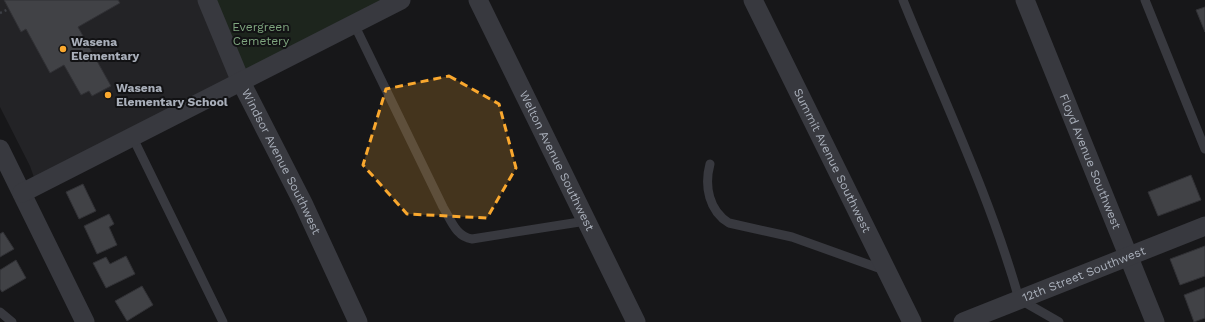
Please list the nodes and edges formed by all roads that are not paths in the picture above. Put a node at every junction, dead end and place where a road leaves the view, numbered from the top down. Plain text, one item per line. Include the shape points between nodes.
1 (207, 0) edge
2 (401, 0) edge
3 (478, 0) edge
4 (753, 0) edge
5 (903, 0) edge
6 (1025, 0) edge
7 (1145, 0) edge
8 (354, 24) junction
9 (241, 82) junction
10 (133, 138) junction
11 (0, 149) edge
12 (1205, 149) edge
13 (710, 164) dead end
14 (22, 193) junction
15 (586, 221) junction
16 (1205, 226) edge
17 (1129, 257) junction
18 (888, 271) junction
19 (1019, 299) junction
20 (0, 312) edge
21 (354, 321) edge
22 (12, 322) edge
23 (85, 322) edge
24 (223, 322) edge
25 (636, 322) edge
26 (912, 322) edge
27 (963, 322) edge
28 (1059, 322) edge
29 (1155, 322) edge

1 - 9 street, Windsor Avenue Southwest
2 - 8 street
3 - 15 street, Welton Avenue Southwest
4 - 18 street, Summit Avenue Southwest
5 - 19 lane via 991,212 1006,252
6 - 17 street, Floyd Avenue Southwest
7 - 12 lane
8 - 9 street
8 - 15 lane via 443,207 459,233 472,239
9 - 10 street
9 - 21 street, Windsor Avenue Southwest via 303,203
10 - 14 street
10 - 24 lane
11 - 14 street
13 - 18 lane via 707,185 715,210 729,223 792,237
14 - 23 street
15 - 25 street, Welton Avenue Southwest
16 - 17 street, 12th Street Southwest
17 - 19 street, 12th Street Southwest
17 - 29 street, Floyd Avenue Southwest
18 - 26 street, Summit Avenue Southwest
19 - 27 street, 12th Street Southwest
19 - 28 lane
20 - 22 lane

